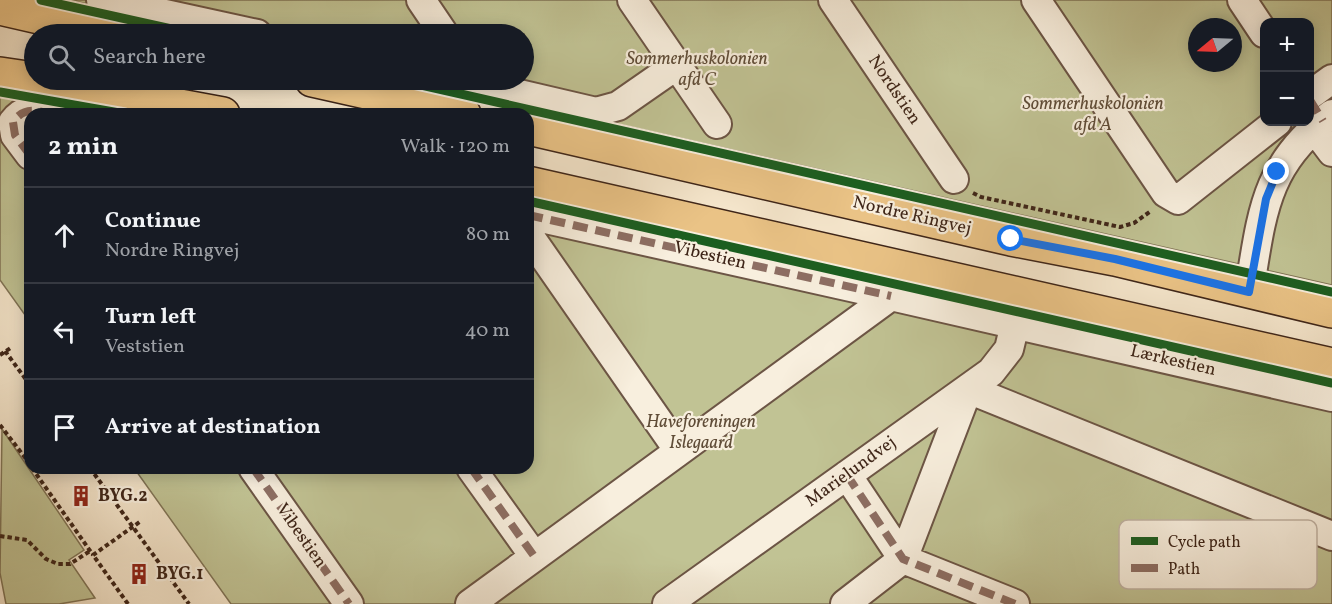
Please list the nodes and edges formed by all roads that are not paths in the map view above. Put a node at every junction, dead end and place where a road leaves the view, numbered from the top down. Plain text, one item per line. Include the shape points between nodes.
1 (101, 0) edge
2 (207, 0) edge
3 (421, 0) edge
4 (632, 0) edge
5 (833, 0) edge
6 (1036, 0) edge
7 (1242, 0) edge
8 (0, 8) edge
9 (0, 22) edge
10 (67, 24) edge
11 (211, 24) edge
12 (223, 24) edge
13 (437, 24) edge
14 (24, 27) edge
15 (1260, 27) edge
16 (677, 65) junction
17 (0, 74) edge
18 (24, 78) edge
19 (1332, 79) edge
20 (93, 90) edge
21 (357, 90) edge
22 (507, 90) edge
23 (1314, 93) edge
24 (191, 108) edge
25 (437, 108) edge
26 (24, 111) edge
27 (1323, 121) edge
28 (717, 124) dead end
29 (1272, 126) edge
30 (534, 129) edge
31 (24, 147) edge
32 (1332, 152) edge
33 (954, 179) road end
34 (534, 184) edge
35 (534, 216) edge
36 (534, 243) edge
37 (1249, 292) junction
38 (891, 296) junction
39 (1332, 311) edge
40 (1015, 324) junction
41 (1332, 365) edge
42 (968, 389) junction
43 (1332, 397) edge
44 (680, 451) junction
45 (256, 474) edge
46 (475, 474) edge
47 (847, 475) junction
48 (1292, 520) edge
49 (1317, 530) edge
50 (1332, 536) edge
51 (534, 556) junction
52 (903, 559) junction
53 (349, 604) edge
54 (470, 604) edge
55 (667, 604) edge
56 (845, 604) edge
57 (1015, 604) edge

1 - 11 street
2 - 12 street
3 - 13 street
4 - 16 street
5 - 33 street, Nordstien
6 - 29 street via 1168,194 1178,201
7 - 15 street
8 - 10 main road
9 - 14 main road
16 - 22 street via 618,106 596,112
16 - 28 street
17 - 18 main road
19 - 23 street
20 - 24 main road
21 - 25 main road
26 - 31 street via 13,122 15,135
27 - 32 street
27 - 37 street via 1292,150 1277,172 1266,199
30 - 37 main road, Nordre Ringvej
34 - 41 main road
35 - 38 street, Vibestien
36 - 44 street
37 - 39 main road, Nordre Ringvej
38 - 40 street, Vibestien
38 - 44 street
40 - 42 street, Marielundvej via 1009,349 991,372
40 - 43 street, Lærkestien
42 - 47 street, Marielundvej
42 - 48 street
42 - 52 street
44 - 51 street
45 - 53 street, Vibestien
46 - 51 street
47 - 52 street
47 - 55 street, Marielundvej
49 - 50 street
51 - 54 street
52 - 56 street
52 - 57 street

